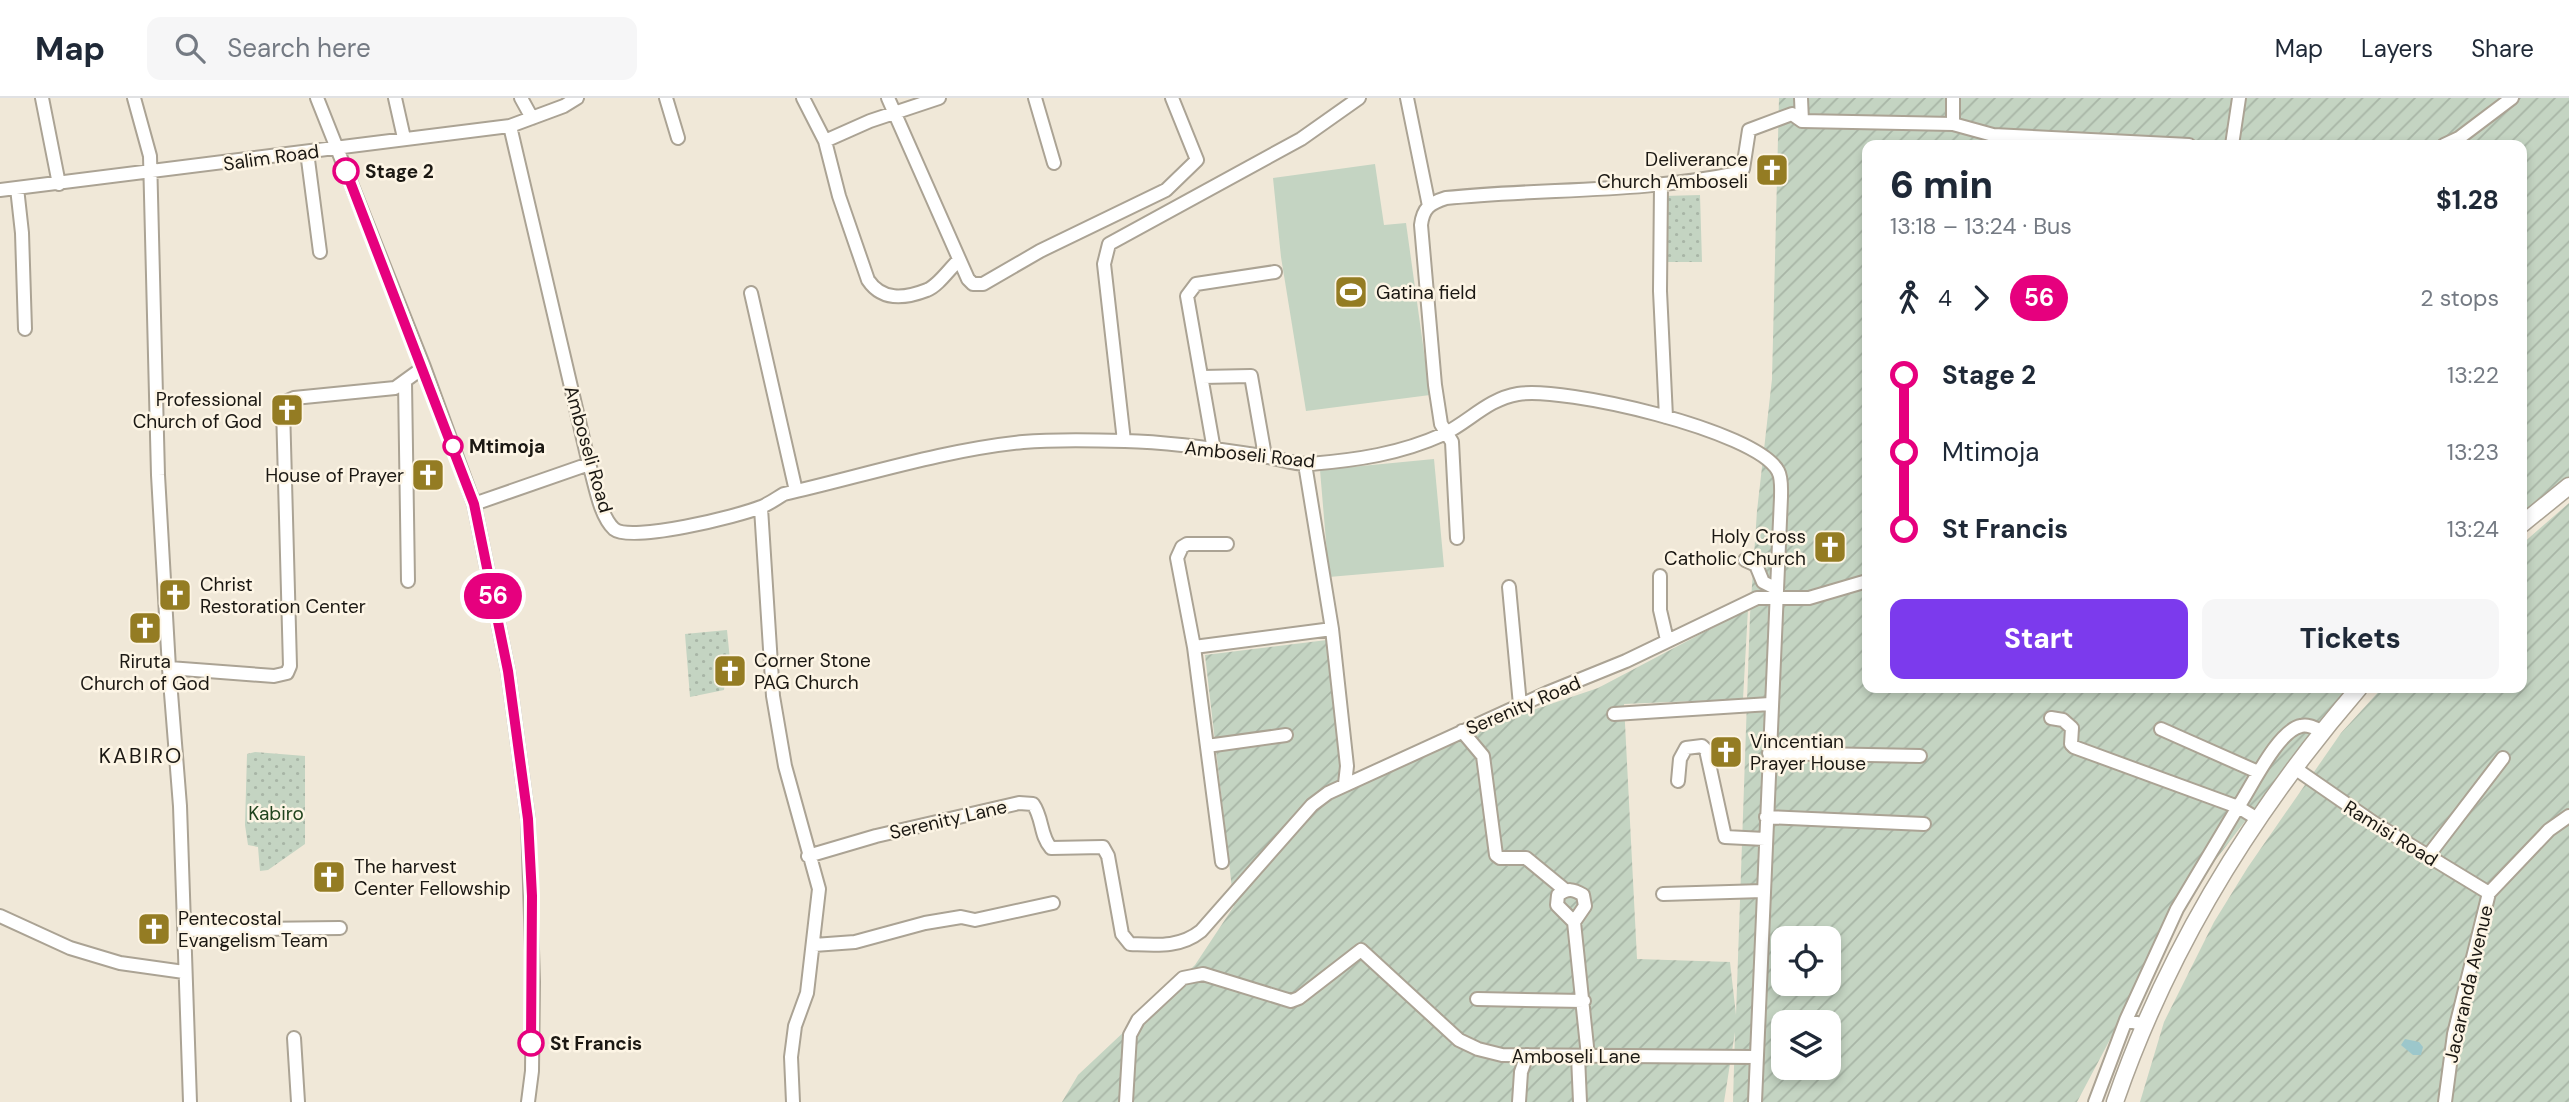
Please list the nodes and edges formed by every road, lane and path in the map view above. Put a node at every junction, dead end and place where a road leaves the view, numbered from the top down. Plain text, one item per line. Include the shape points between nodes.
1 (42, 98) edge
2 (134, 98) edge
3 (317, 98) edge
4 (395, 98) edge
5 (521, 98) edge
6 (578, 98) edge
7 (666, 98) edge
8 (803, 98) edge
9 (888, 98) edge
10 (939, 98) edge
11 (1035, 98) edge
12 (1172, 98) edge
13 (1359, 98) edge
14 (1407, 98) edge
15 (1801, 98) edge
16 (1953, 98) edge
17 (2239, 98) edge
18 (2512, 98) edge
19 (894, 113) junction
20 (532, 118) junction
21 (1802, 121) junction
22 (1953, 124) junction
23 (510, 126) junction
24 (404, 138) junction
25 (678, 138) dead end
26 (2091, 140) edge
27 (2233, 140) edge
28 (2455, 140) edge
29 (825, 141) junction
30 (337, 148) junction
31 (307, 152) junction
32 (1054, 163) dead end
33 (150, 173) junction
34 (59, 184) junction
35 (1661, 186) junction
36 (17, 188) junction
37 (0, 190) edge
38 (1429, 206) junction
39 (320, 252) dead end
40 (959, 260) junction
41 (1275, 272) dead end
42 (751, 293) dead end
43 (25, 329) dead end
44 (424, 367) junction
45 (1202, 377) junction
46 (405, 382) junction
47 (1666, 417) junction
48 (1446, 433) junction
49 (1125, 441) junction
50 (1214, 450) junction
51 (1265, 456) junction
52 (589, 464) junction
53 (1305, 464) junction
54 (2569, 486) edge
55 (796, 491) junction
56 (474, 504) junction
57 (761, 508) junction
58 (2527, 520) edge
59 (1457, 538) dead end
60 (1227, 544) dead end
61 (1745, 560) dead end
62 (1660, 576) dead end
63 (408, 581) dead end
64 (1862, 582) edge
65 (1509, 587) dead end
66 (1774, 593) junction
67 (1332, 629) junction
68 (1667, 640) junction
69 (1194, 647) junction
70 (169, 668) junction
71 (2355, 693) edge
72 (1770, 704) junction
73 (1520, 705) junction
74 (1614, 714) dead end
75 (2050, 718) dead end
76 (2161, 729) dead end
77 (1462, 731) junction
78 (2322, 731) junction
79 (1286, 735) dead end
80 (1207, 746) junction
81 (1769, 753) junction
82 (1920, 756) dead end
83 (2503, 758) dead end
84 (2296, 769) junction
85 (2258, 772) junction
86 (1678, 781) dead end
87 (1345, 784) junction
88 (2238, 807) junction
89 (2569, 816) edge
90 (1766, 817) junction
91 (2256, 818) junction
92 (1924, 824) dead end
93 (1765, 839) junction
94 (808, 856) junction
95 (2428, 856) junction
96 (1222, 862) dead end
97 (1565, 890) junction
98 (1763, 891) junction
99 (2489, 893) junction
100 (1663, 894) dead end
101 (1053, 903) dead end
102 (1221, 906) joint
103 (0, 916) edge
104 (1574, 922) junction
105 (340, 928) dead end
106 (184, 930) junction
107 (2165, 933) junction
108 (2182, 944) junction
109 (814, 945) junction
110 (184, 971) junction
111 (1477, 999) dead end
112 (1584, 1000) junction
113 (2126, 1020) junction
114 (2144, 1025) junction
115 (294, 1038) dead end
116 (1527, 1055) junction
117 (1583, 1056) junction
118 (1756, 1057) junction
119 (190, 1102) edge
120 (298, 1102) edge
121 (528, 1102) edge
122 (793, 1102) edge
123 (1126, 1102) edge
124 (1519, 1102) edge
125 (1580, 1102) edge
126 (1755, 1102) edge
127 (2095, 1102) edge
128 (2115, 1102) edge
129 (2445, 1102) edge

1 - 34 street
2 - 33 street via 150,156
3 - 30 street
4 - 24 street
5 - 20 street
6 - 20 street, Salim Road
7 - 25 street
8 - 29 street
9 - 19 street
10 - 19 street
11 - 32 street
12 - 40 street via 1197,160 1166,190 983,284 968,279
13 - 49 street via 1301,139 1109,244 1104,264
14 - 38 street
15 - 21 street
16 - 22 street
17 - 27 street
18 - 28 street
19 - 29 street
19 - 40 street
20 - 23 street, Salim Road
21 - 22 street
21 - 35 street via 1792,114 1749,130 1745,162 1737,173
22 - 26 street via 1993,135
23 - 24 street, Salim Road
23 - 52 street, Amboseli Road
24 - 30 street, Salim Road
29 - 40 street via 839,196 876,291 886,297 928,290
30 - 31 street, Salim Road
30 - 44 street
31 - 33 street, Salim Road
31 - 39 street
33 - 34 street, Salim Road
33 - 70 street via 157,450
34 - 36 street, Salim Road
35 - 38 street via 1503,192 1446,198
35 - 47 street
36 - 37 street, Salim Road
36 - 43 street
38 - 48 street via 1421,225 1435,385
41 - 45 street via 1196,284 1190,289 1187,296
42 - 55 street
44 - 46 street
44 - 56 street
45 - 50 street
45 - 51 street via 1251,376
46 - 63 street
46 - 70 street via 395,387 294,398 283,407 287,673 274,677
47 - 48 street, Amboseli Road via 1528,392 1485,405
47 - 66 street, Amboseli Road via 1730,436 1756,450 1779,472
48 - 53 street, Amboseli Road via 1363,460
48 - 59 street via 1451,442
49 - 50 street, Amboseli Road
49 - 55 street, Amboseli Road via 1026,442 972,449
50 - 51 street, Amboseli Road
51 - 53 street, Amboseli Road
52 - 56 street
52 - 57 street, Amboseli Road via 605,514 614,529 625,534 664,531
53 - 67 street
54 - 58 main road
55 - 57 street, Amboseli Road
56 - 121 street via 508,671 528,819 533,982
57 - 94 street via 773,696
60 - 69 street via 1187,544 1178,552
61 - 66 street via 1756,565
62 - 68 street via 1660,610
64 - 66 street, Serenity Road via 1793,600
65 - 73 street
66 - 68 street, Serenity Road
66 - 72 street, Amboseli Road
67 - 69 street
67 - 87 street
68 - 73 street, Serenity Road
69 - 80 street
70 - 106 street
71 - 78 main road
72 - 74 street
72 - 81 street, Amboseli Road
73 - 77 street, Serenity Road
75 - 88 street via 2063,720 2072,728 2074,747
76 - 85 street
77 - 87 street, Serenity Road
77 - 97 street via 1483,756 1496,855 1526,858
78 - 84 main road
78 - 85 street via 2305,725 2295,728
79 - 80 street
80 - 96 street
81 - 82 street
81 - 90 street, Amboseli Road
83 - 95 street
84 - 91 main road
84 - 95 street, Ramisi Road
85 - 88 street
86 - 93 street via 1686,748 1702,746 1725,837
87 - 102 street, Serenity Road via 1312,804
88 - 91 street
88 - 107 street
89 - 99 street, Jacaranda Avenue via 2549,830
90 - 92 street
90 - 93 street, Amboseli Road
91 - 108 main road
93 - 98 street, Amboseli Road
94 - 102 street, Serenity Lane via 1018,803 1033,804 1051,848 1103,848 1122,934 1130,944 1174,944 1192,939
94 - 109 street via 819,889
95 - 99 street, Ramisi Road
97 - 104 street via 1558,895 1558,905
97 - 104 street via 1583,895 1585,906
98 - 100 street
98 - 118 street, Amboseli Road
99 - 129 street, Jacaranda Avenue via 2458,1015
101 - 109 street via 975,920 961,917 925,923 855,942
103 - 110 street via 70,948 120,963
104 - 112 street
105 - 106 street
106 - 110 street
107 - 108 street
107 - 113 street
108 - 114 main road
109 - 122 street via 792,1047
110 - 119 street
111 - 112 street
112 - 117 street
113 - 114 street
113 - 127 street
114 - 128 main road
115 - 120 street
116 - 117 street, Amboseli Lane
116 - 123 street, Amboseli Lane via 1502,1055 1459,1040 1361,950 1291,1001 1203,974 1183,978 1138,1020 1130,1035
116 - 124 street
117 - 118 street, Amboseli Lane
117 - 125 street
118 - 126 street, Amboseli Road

